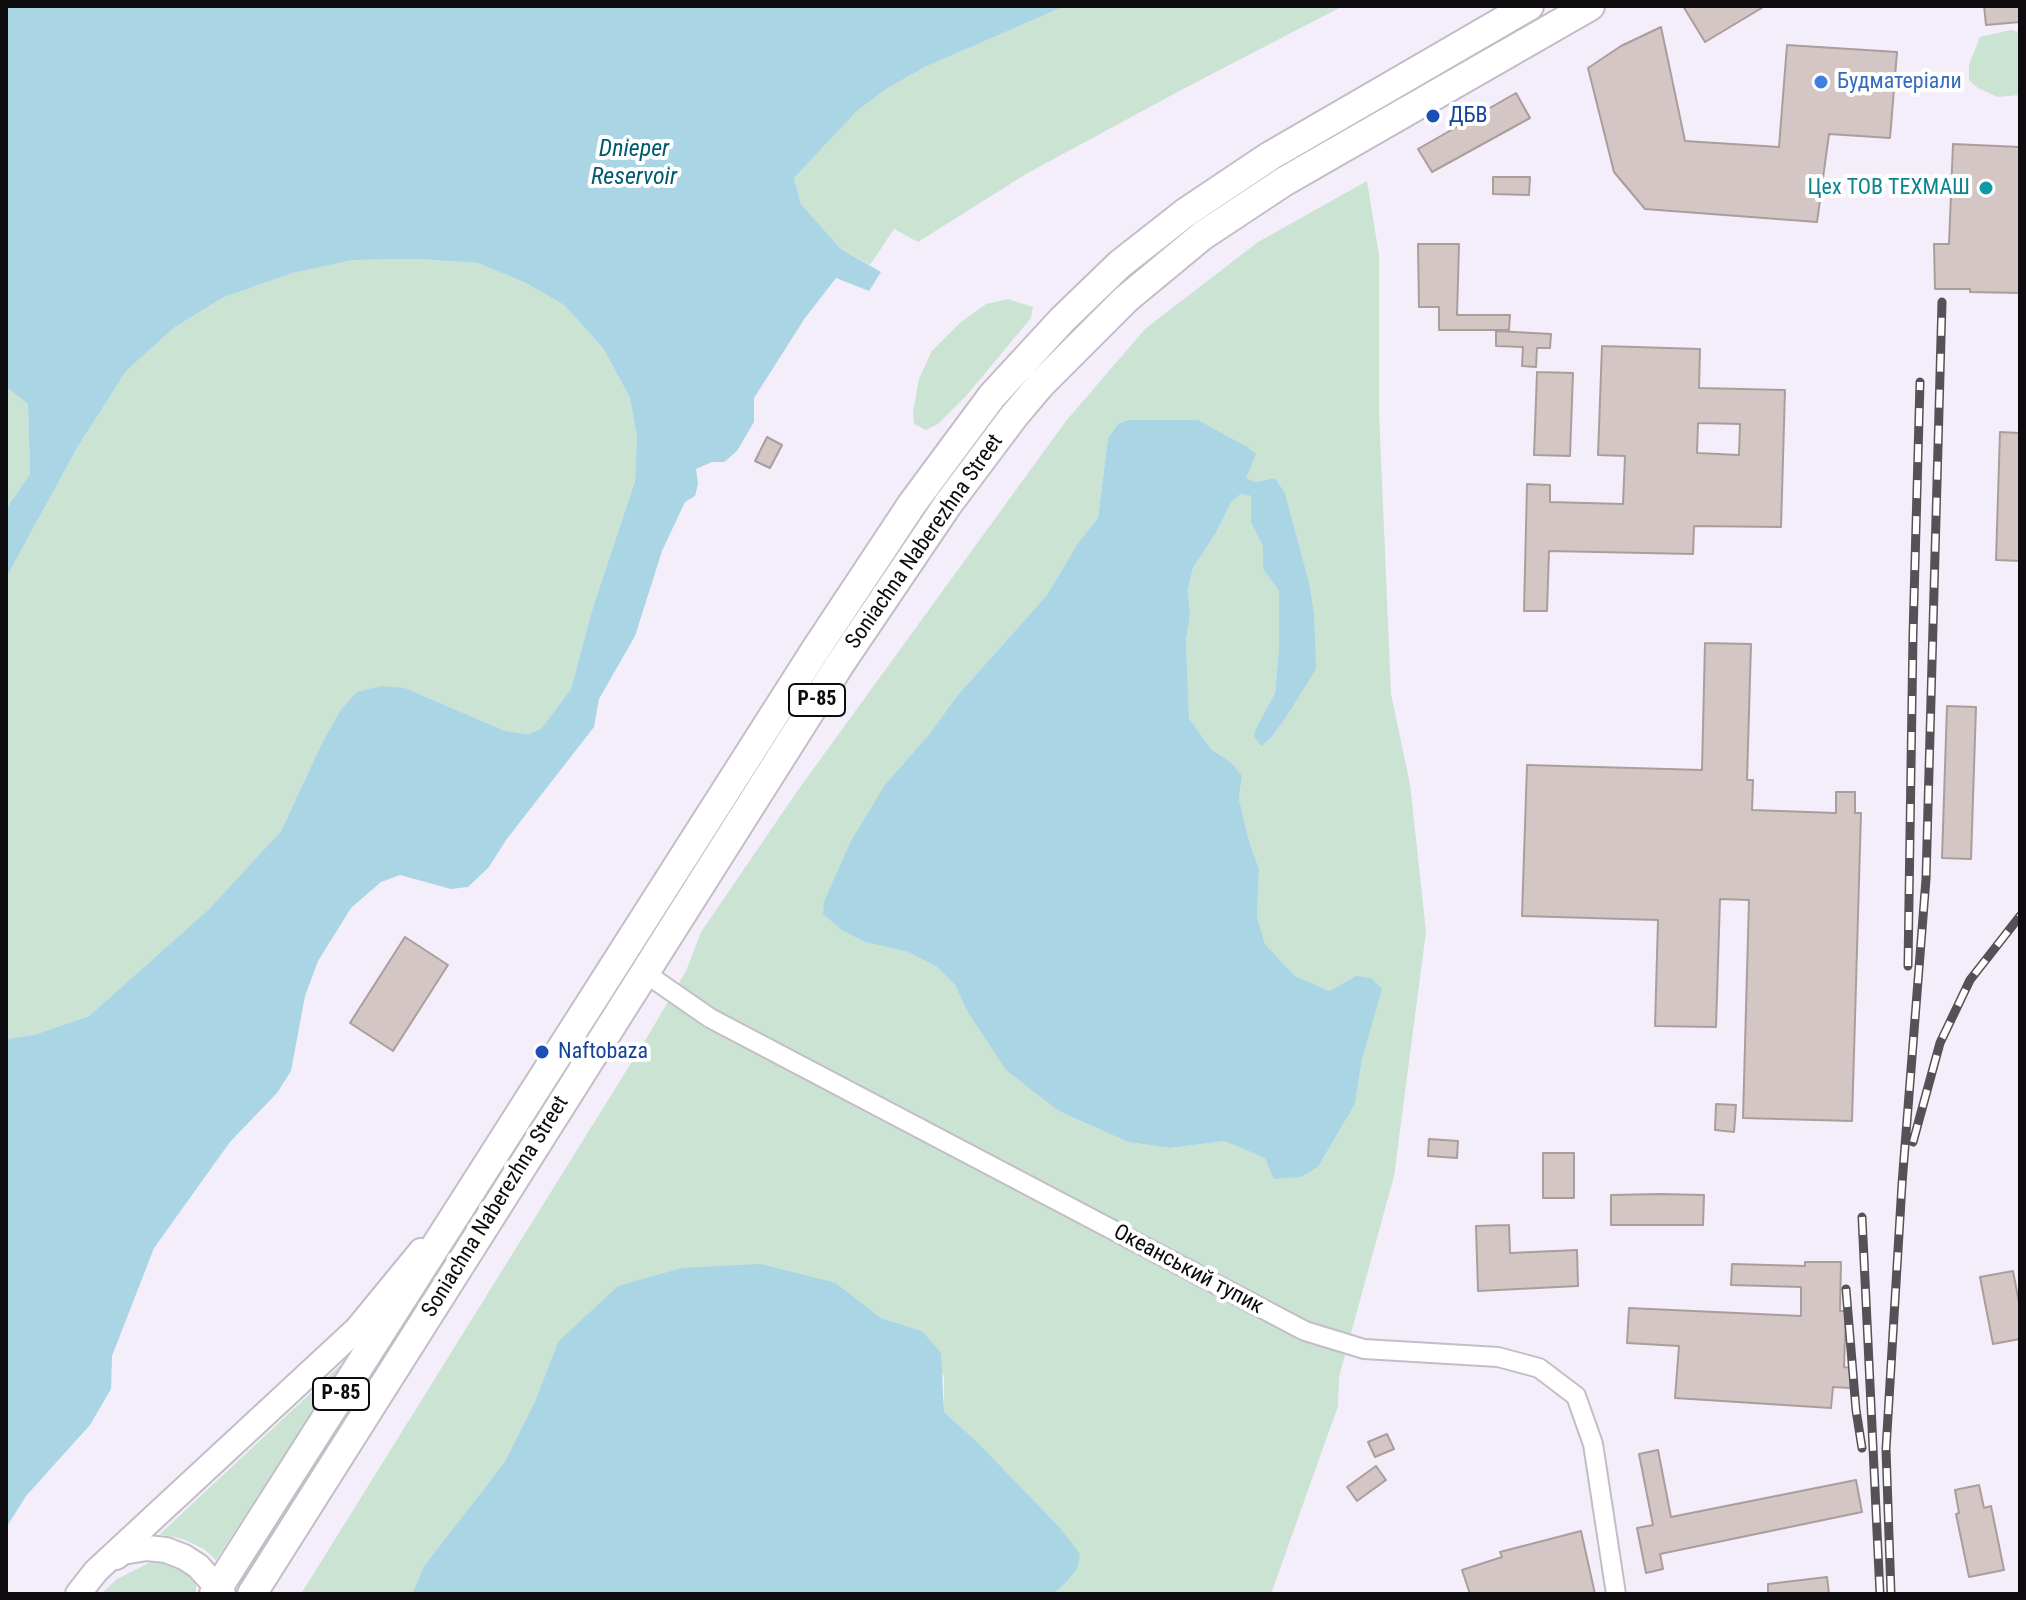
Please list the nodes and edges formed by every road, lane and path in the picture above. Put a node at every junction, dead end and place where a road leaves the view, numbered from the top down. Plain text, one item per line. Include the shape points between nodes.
1 (1529, 6) edge
2 (1590, 6) edge
3 (645, 973) junction
4 (468, 1194) junction
5 (96, 1571) junction
6 (218, 1592) edge
7 (78, 1594) edge
8 (252, 1594) edge
9 (1616, 1594) edge

1 - 4 main road, Soniachna Naberezhna Street / Р-85 via 1270,156 1185,213 1120,264 1020,364 965,430 885,544
2 - 3 main road, Soniachna Naberezhna Street / Р-85 via 1243,208 1164,267 1083,341 1014,416 948,504
3 - 8 main road, Soniachna Naberezhna Street / Р-85
3 - 9 street, Океанський тупик via 710,1018 1305,1331 1364,1349 1498,1357 1539,1368 1576,1396 1593,1444
4 - 5 main road via 357,1329
4 - 6 main road, Soniachna Naberezhna Street / Р-85
5 - 6 main road via 123,1552 166,1550 198,1566
5 - 7 main road

